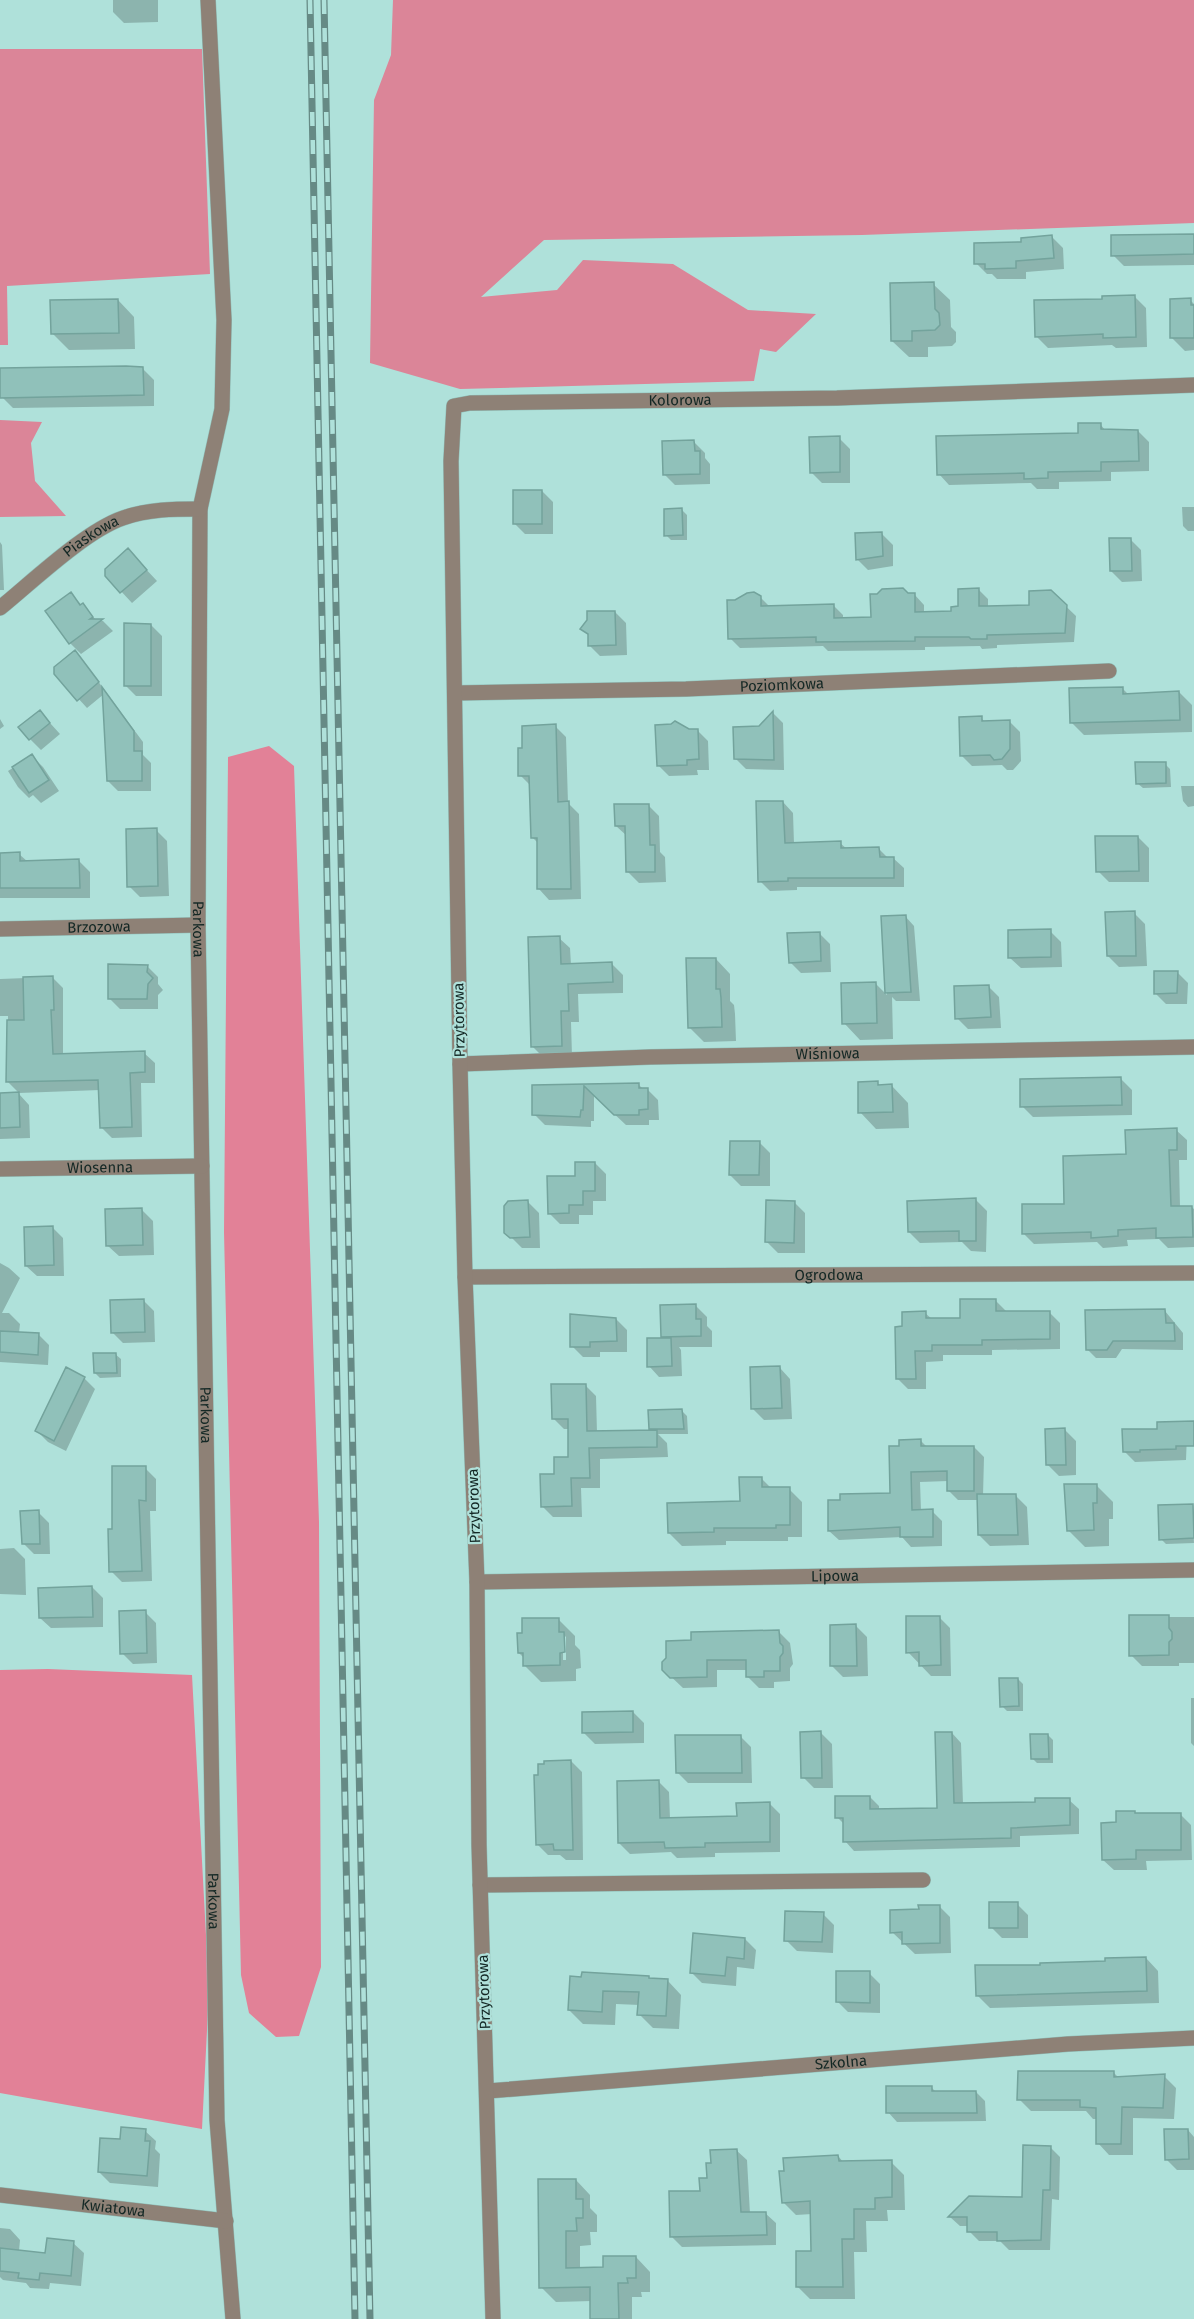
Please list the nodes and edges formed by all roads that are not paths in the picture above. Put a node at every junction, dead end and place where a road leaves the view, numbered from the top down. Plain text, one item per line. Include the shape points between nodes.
1 (208, 0) edge
2 (1194, 386) edge
3 (200, 509) junction
4 (0, 608) edge
5 (1108, 671) dead end
6 (455, 693) junction
7 (198, 925) junction
8 (0, 929) edge
9 (1194, 1047) edge
10 (460, 1064) junction
11 (202, 1166) junction
12 (0, 1169) edge
13 (1194, 1273) edge
14 (465, 1277) junction
15 (1194, 1570) edge
16 (477, 1582) junction
17 (923, 1880) dead end
18 (480, 1885) junction
19 (1194, 2038) edge
20 (488, 2091) junction
21 (0, 2195) edge
22 (226, 2222) junction
23 (233, 2319) edge
24 (493, 2319) edge

1 - 3 street, Parkowa via 225,320 222,409
2 - 6 street, Kolorowa via 454,406 451,461
3 - 4 street, Piaskowa via 161,508 122,518 84,541
3 - 7 street, Parkowa
5 - 6 street, Poziomkowa via 686,689
6 - 10 street, Przytorowa
7 - 8 street, Brzozowa
7 - 11 street, Parkowa
9 - 10 street, Wiśniowa
10 - 14 street, Przytorowa
11 - 12 street, Wiosenna
11 - 22 street, Parkowa via 217,2108
13 - 14 street, Ogrodowa
14 - 16 street, Przytorowa
15 - 16 street, Lipowa
16 - 18 street, Przytorowa
17 - 18 street
18 - 20 street, Przytorowa
19 - 20 street, Szkolna via 1068,2044
20 - 24 street, Przytorowa
21 - 22 street, Kwiatowa
22 - 23 street, Parkowa

